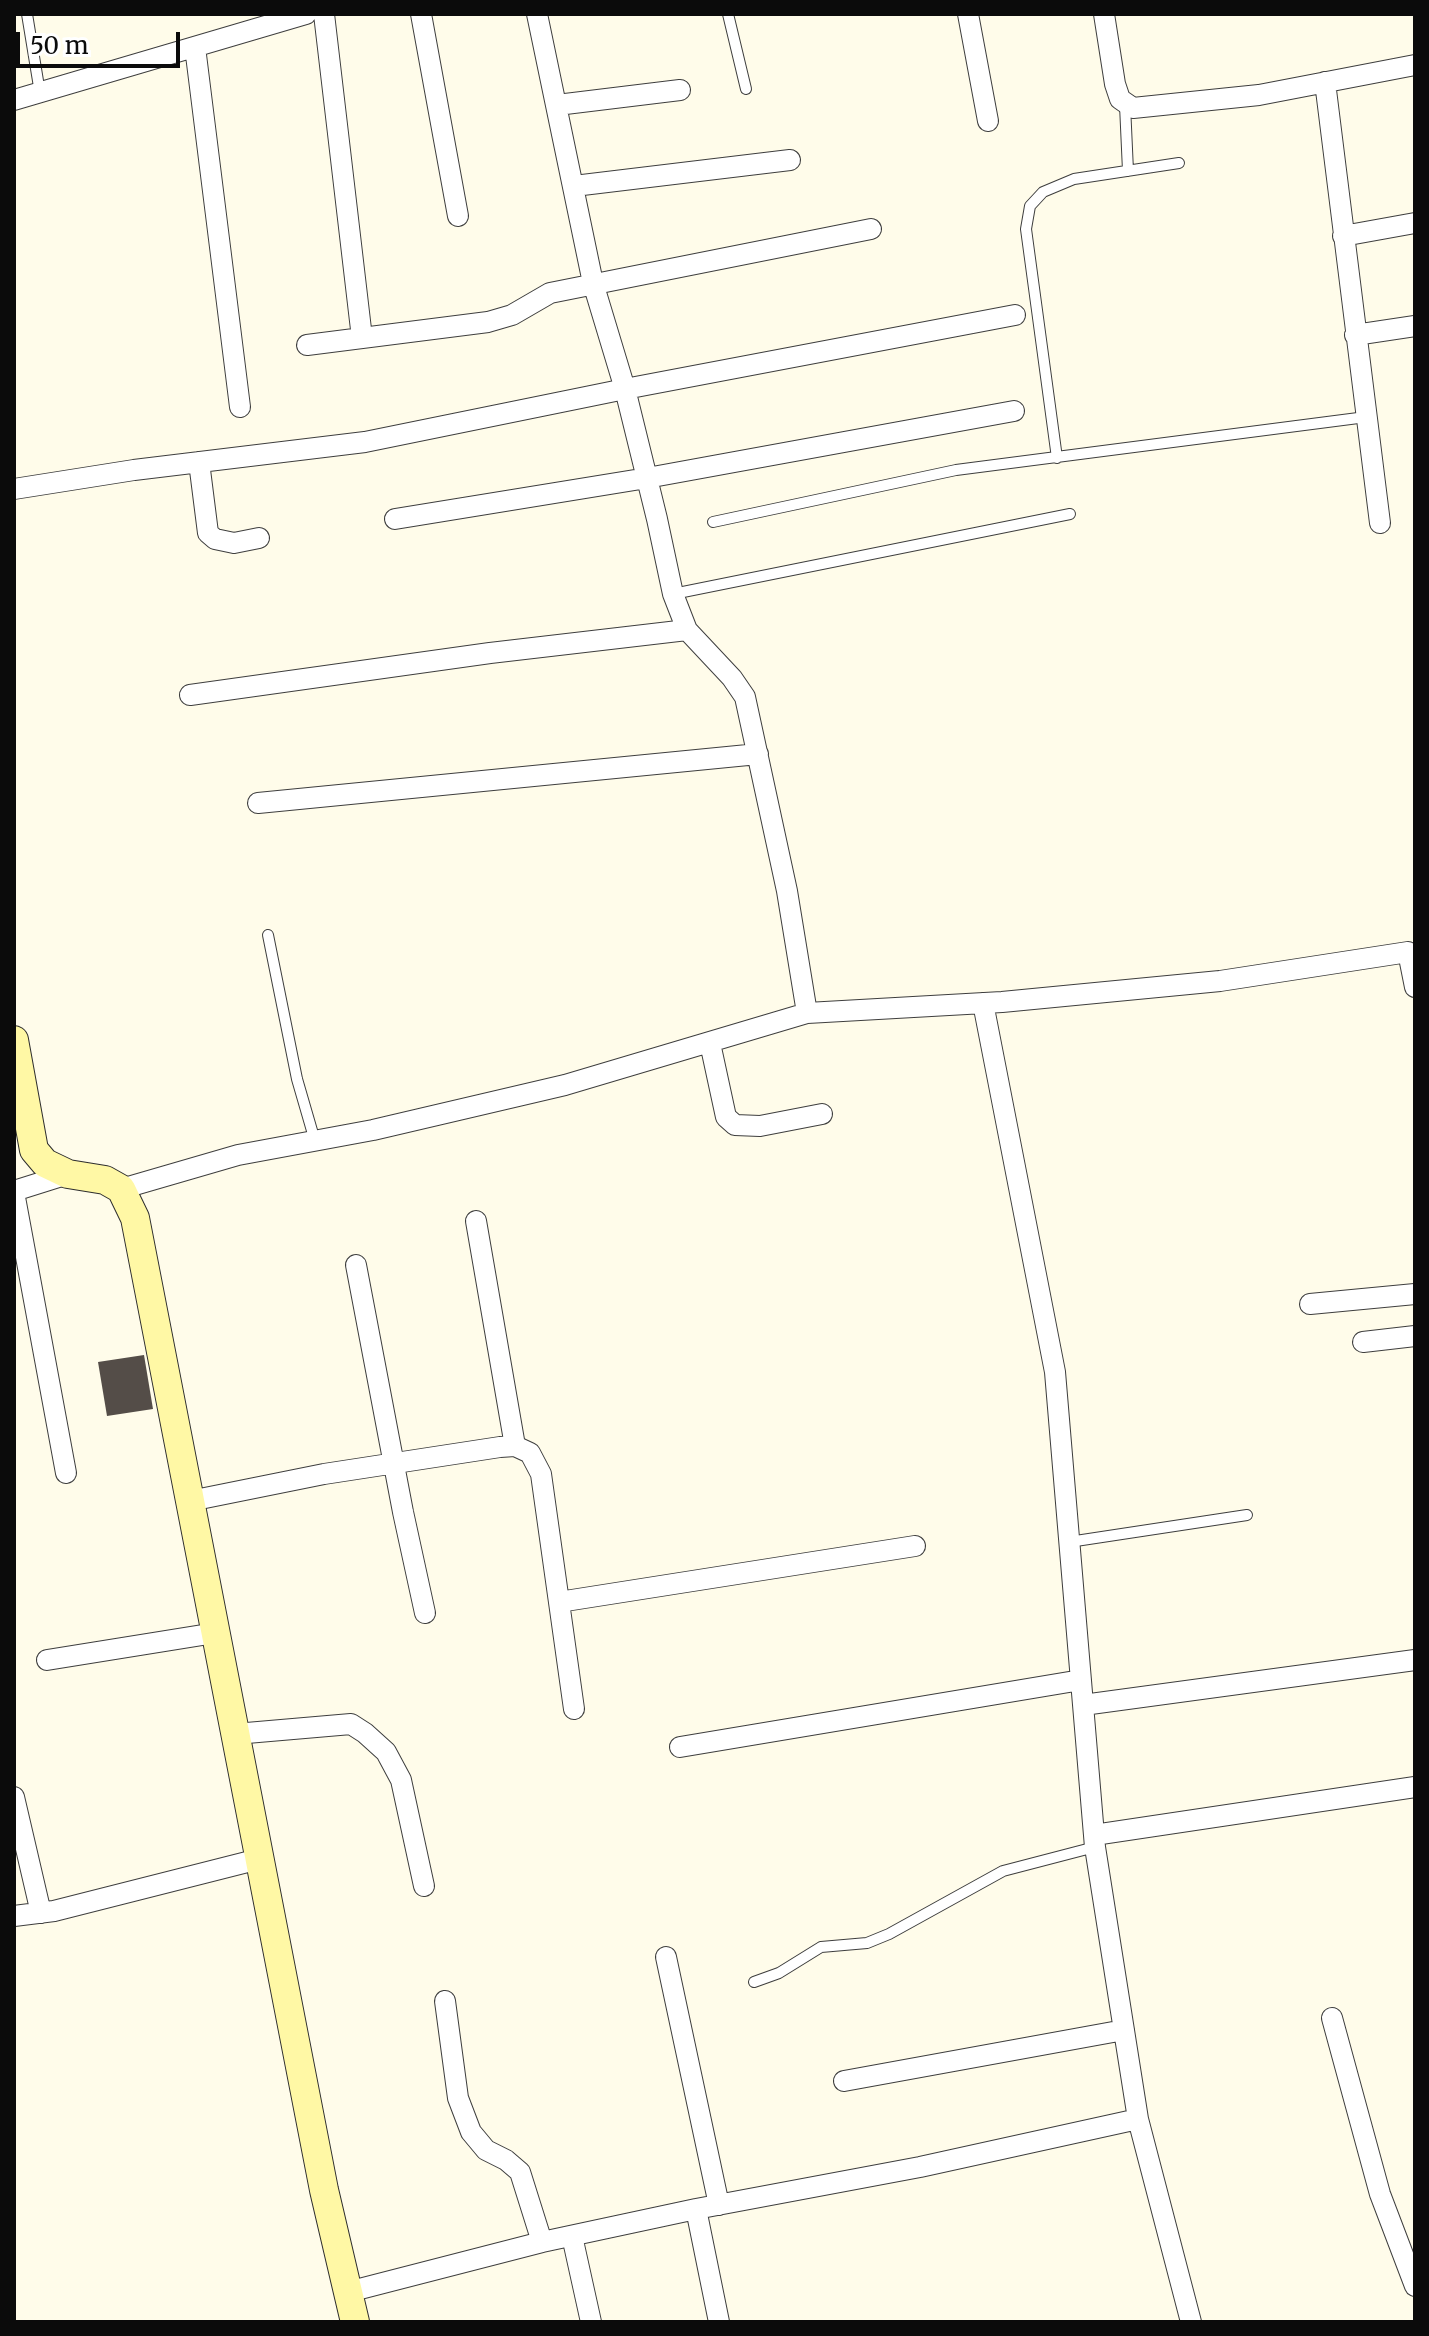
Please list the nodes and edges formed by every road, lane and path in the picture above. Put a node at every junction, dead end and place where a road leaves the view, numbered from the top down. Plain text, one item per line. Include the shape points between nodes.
1 (27, 14) edge
2 (306, 14) edge
3 (324, 14) edge
4 (421, 14) edge
5 (537, 14) edge
6 (728, 14) edge
7 (968, 14) edge
8 (1104, 14) edge
9 (195, 47) junction
10 (1415, 65) edge
11 (1325, 82) junction
12 (746, 89) dead end
13 (680, 90) dead end
14 (40, 93) junction
15 (14, 100) edge
16 (557, 105) junction
17 (1125, 105) junction
18 (988, 121) dead end
19 (790, 160) dead end
20 (1179, 163) dead end
21 (1128, 171) junction
22 (574, 186) junction
23 (458, 216) dead end
24 (1415, 223) edge
25 (871, 229) dead end
26 (1343, 236) junction
27 (593, 283) junction
28 (1015, 315) dead end
29 (1415, 326) edge
30 (1355, 335) junction
31 (362, 338) junction
32 (307, 345) dead end
33 (625, 389) junction
34 (240, 407) dead end
35 (1014, 411) dead end
36 (1366, 417) junction
37 (1057, 458) junction
38 (199, 462) junction
39 (647, 478) junction
40 (14, 489) edge
41 (1070, 514) dead end
42 (395, 519) dead end
43 (713, 522) dead end
44 (1380, 523) dead end
45 (259, 538) dead end
46 (673, 594) junction
47 (687, 630) junction
48 (190, 695) dead end
49 (758, 754) junction
50 (258, 803) dead end
51 (268, 935) dead end
52 (1412, 951) edge
53 (1415, 987) edge
54 (983, 1003) junction
55 (807, 1013) junction
56 (14, 1040) edge
57 (710, 1043) junction
58 (822, 1114) dead end
59 (315, 1141) junction
60 (68, 1174) junction
61 (121, 1189) junction
62 (14, 1192) edge
63 (476, 1221) dead end
64 (356, 1265) dead end
65 (1415, 1294) edge
66 (1310, 1304) dead end
67 (1415, 1336) edge
68 (1363, 1342) dead end
69 (515, 1446) junction
70 (395, 1463) junction
71 (66, 1473) dead end
72 (190, 1501) junction
73 (1247, 1515) dead end
74 (1069, 1542) junction
75 (915, 1546) dead end
76 (559, 1602) junction
77 (425, 1613) dead end
78 (215, 1633) junction
79 (47, 1660) dead end
80 (1415, 1660) edge
81 (1081, 1680) junction
82 (1083, 1705) junction
83 (574, 1709) dead end
84 (235, 1734) junction
85 (680, 1747) dead end
86 (1415, 1787) edge
87 (14, 1797) edge
88 (1095, 1841) junction
89 (259, 1859) junction
90 (424, 1886) dead end
91 (41, 1913) junction
92 (14, 1916) edge
93 (666, 1957) dead end
94 (754, 1982) dead end
95 (445, 2001) dead end
96 (1332, 2018) dead end
97 (1124, 2030) junction
98 (844, 2081) dead end
99 (1138, 2119) junction
100 (719, 2205) junction
101 (696, 2209) junction
102 (572, 2236) junction
103 (542, 2242) junction
104 (1415, 2286) edge
105 (348, 2292) junction
106 (355, 2322) edge
107 (591, 2322) edge
108 (719, 2322) edge
109 (1191, 2322) edge

1 - 14 lane
2 - 9 street
3 - 31 street
4 - 23 street
5 - 16 street
6 - 12 lane
7 - 18 street
8 - 17 street via 1115,84
9 - 14 street
9 - 34 street
10 - 11 street
11 - 17 street via 1145,109
11 - 26 street
13 - 16 street
14 - 15 street
16 - 22 street
17 - 21 lane
19 - 22 street
20 - 21 lane
21 - 37 lane via 1074,179 1043,192 1030,206 1026,229
22 - 27 street
24 - 26 street
25 - 27 street
26 - 30 street
27 - 31 street via 550,293 488,322
27 - 33 street
28 - 33 street
29 - 30 street
30 - 36 street
31 - 32 street
33 - 38 street via 365,442
33 - 39 street
35 - 39 street
36 - 37 lane
36 - 44 street
37 - 43 lane via 956,470
38 - 40 street
38 - 45 street via 208,533 234,543
39 - 42 street
39 - 46 street
41 - 46 lane
46 - 47 street
47 - 48 street
47 - 49 street via 745,697
49 - 50 street
49 - 55 street
51 - 59 lane
52 - 53 street
52 - 54 street via 1220,981
54 - 55 street
54 - 74 street via 1055,1372
55 - 57 street
56 - 60 main road via 34,1150 45,1163
57 - 58 street via 726,1117 735,1125 760,1126
57 - 59 street via 565,1085
59 - 61 street via 238,1155
60 - 61 main road via 105,1180
60 - 62 street
61 - 72 main road via 135,1218
62 - 71 street
63 - 69 street
64 - 70 street
65 - 66 street
67 - 68 street
69 - 70 street
69 - 76 street via 530,1453 541,1474
70 - 72 street
70 - 77 street
72 - 78 main road
73 - 74 lane
74 - 81 street
75 - 76 street
76 - 83 street
78 - 79 street
78 - 84 main road
80 - 82 street
81 - 82 street
81 - 85 street
82 - 88 street
84 - 89 main road
84 - 90 street via 341,1724 365,1733 386,1752 401,1780
86 - 88 street
87 - 91 street
88 - 94 lane via 1003,1871 889,1934 867,1943 821,1947
88 - 97 street
89 - 91 street
89 - 105 main road
91 - 92 street
93 - 100 street
95 - 103 street via 458,2098 471,2132 486,2150 520,2172
96 - 104 street via 1380,2194
97 - 98 street
97 - 99 street
99 - 100 street
99 - 109 street
100 - 101 street
101 - 102 street
101 - 108 street
102 - 103 street
102 - 107 street
103 - 105 street
105 - 106 main road

